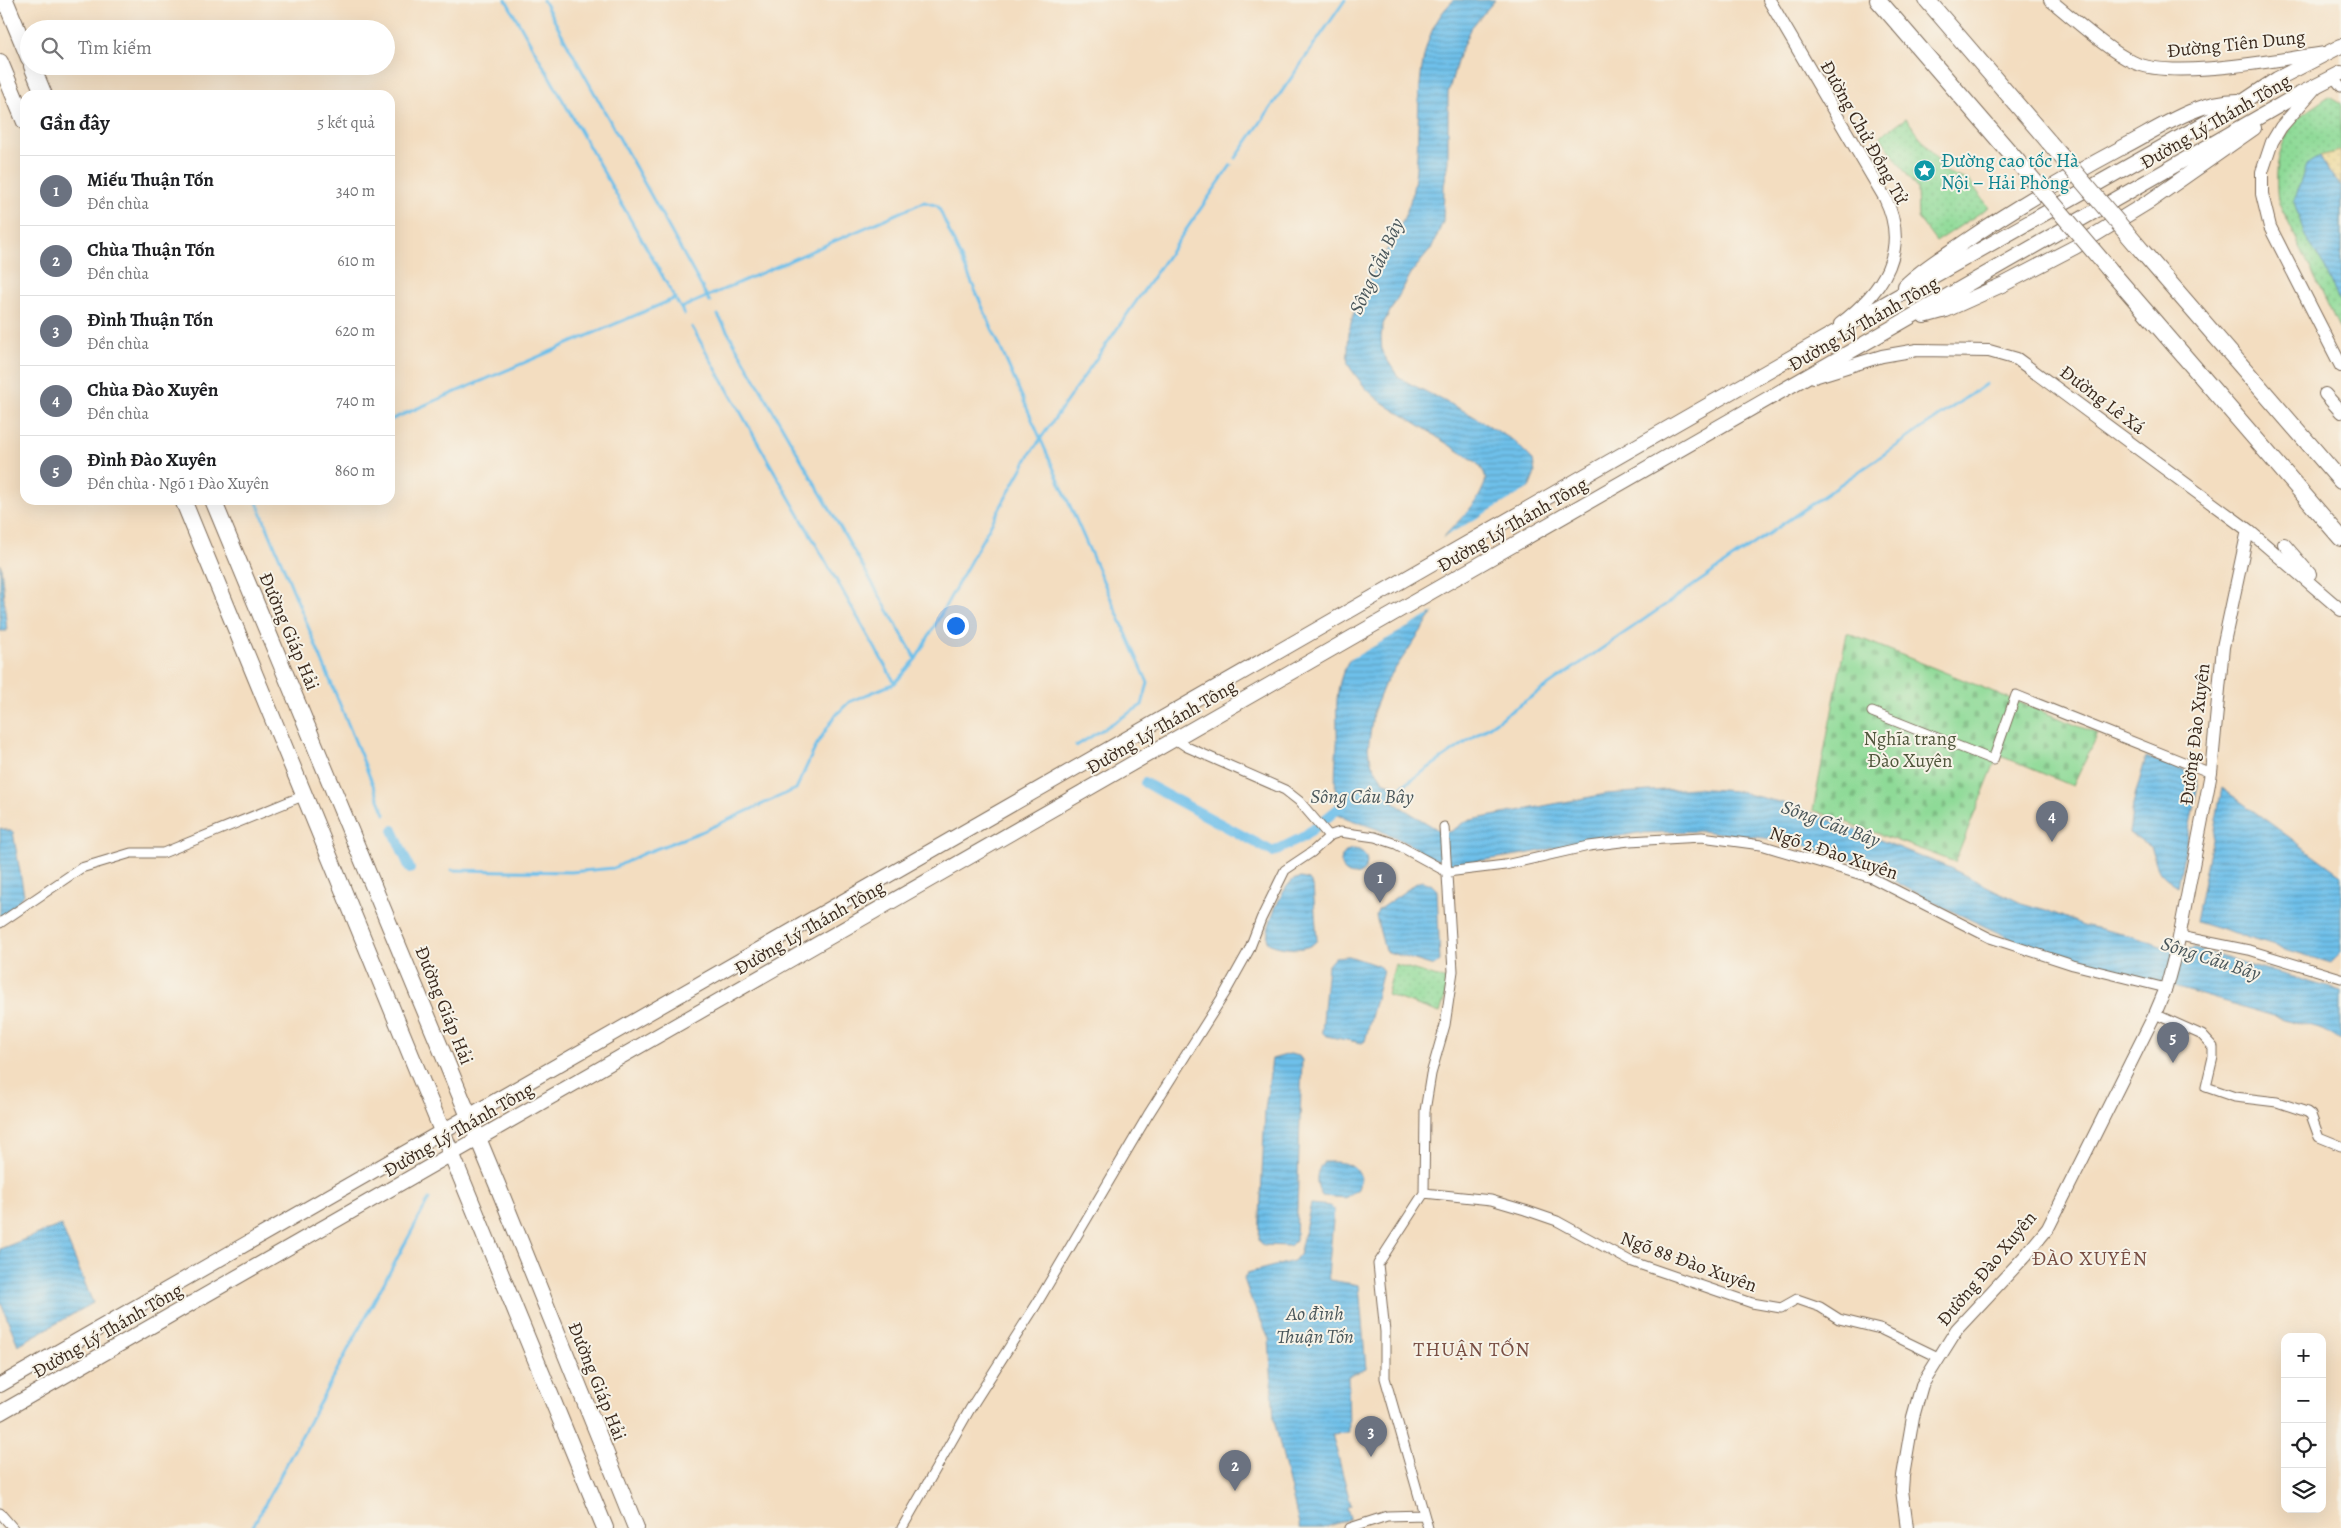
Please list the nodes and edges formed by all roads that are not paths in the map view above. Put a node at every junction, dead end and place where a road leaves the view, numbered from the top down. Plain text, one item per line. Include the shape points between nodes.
1 (4, 0) edge
2 (1769, 0) edge
3 (1878, 0) edge
4 (1927, 0) edge
5 (2050, 0) edge
6 (20, 37) edge
7 (2341, 46) edge
8 (2328, 52) junction
9 (0, 62) edge
10 (36, 75) edge
11 (2338, 79) edge
12 (2318, 84) junction
13 (42, 90) edge
14 (2244, 101) junction
15 (20, 110) edge
16 (2270, 111) junction
17 (1893, 299) junction
18 (1904, 321) junction
19 (1810, 347) junction
20 (2341, 366) edge
21 (1799, 381) junction
22 (2325, 394) dead end
23 (1704, 408) junction
24 (2341, 412) edge
25 (1717, 428) junction
26 (2341, 481) edge
27 (185, 505) edge
28 (215, 505) edge
29 (2248, 530) junction
30 (2341, 538) edge
31 (2284, 544) dead end
32 (2338, 607) edge
33 (1872, 712) dead end
34 (1137, 732) junction
35 (1174, 739) junction
36 (1150, 754) junction
37 (320, 756) junction
38 (294, 766) junction
39 (2211, 772) junction
40 (305, 794) junction
41 (1444, 827) dead end
42 (1327, 833) junction
43 (1447, 869) junction
44 (0, 924) edge
45 (2179, 940) junction
46 (2341, 978) edge
47 (2166, 988) junction
48 (2155, 1014) junction
49 (469, 1116) junction
50 (442, 1131) junction
51 (478, 1139) junction
52 (2341, 1146) edge
53 (451, 1154) junction
54 (1424, 1193) junction
55 (1938, 1357) junction
56 (0, 1385) edge
57 (0, 1413) edge
58 (0, 1513) edge
59 (1424, 1515) junction
60 (13, 1528) edge
61 (605, 1528) edge
62 (636, 1528) edge
63 (902, 1528) edge
64 (1350, 1528) edge
65 (1428, 1528) edge
66 (1908, 1528) edge

1 - 6 highway
2 - 19 main road, Đường Chử Đồng Tử via 1885,198 1894,231 1895,246 1888,270 1875,292
3 - 30 highway, bridge
4 - 26 highway, bridge
5 - 8 main road, Đường Tiên Dung via 2126,58 2154,69 2218,66
7 - 8 main road, Đường Lý Thánh Tông
8 - 14 main road, Đường Lý Thánh Tông via 2277,78
9 - 15 highway
10 - 13 highway
11 - 12 main road, Đường Lý Thánh Tông
12 - 16 main road, Đường Lý Thánh Tông
12 - 20 main road via 2272,142 2262,172 2262,194 2270,227
14 - 17 main road, Đường Lý Thánh Tông
14 - 17 main road via 2209,106 2172,122 2034,196 1922,270
16 - 18 main road, Đường Lý Thánh Tông
16 - 18 main road via 2250,132 2194,172 2075,247 1946,310
17 - 19 main road, Đường Lý Thánh Tông
18 - 21 main road, Đường Lý Thánh Tông
19 - 23 main road, Đường Lý Thánh Tông
21 - 25 main road, Đường Lý Thánh Tông
21 - 29 main road, Đường Lê Xá via 1898,352 1979,350 2003,354 2025,365
22 - 24 main road
23 - 25 main road
23 - 34 main road, Đường Lý Thánh Tông
25 - 35 main road, Đường Lý Thánh Tông
27 - 38 highway
28 - 37 highway, Đường Giáp Hải
29 - 32 main road, Đường Lê Xá
29 - 39 main road, Đường Đào Xuyên via 2223,647
31 - 32 main road
33 - 39 street via 1992,760 2016,695
34 - 36 main road
34 - 49 main road, Đường Lý Thánh Tông
35 - 36 main road, Đường Lý Thánh Tông
35 - 42 street via 1285,790
36 - 51 main road, Đường Lý Thánh Tông
37 - 38 highway
37 - 49 highway, Đường Giáp Hải
38 - 40 highway
39 - 45 main road, Đường Đào Xuyên
40 - 44 street via 163,853 132,853 81,868
40 - 50 highway
41 - 43 street
42 - 43 street via 1375,837
42 - 63 street via 1312,852 1285,870 1250,950 1225,993 970,1409
43 - 47 street, Ngõ 2 Đào Xuyên via 1505,865 1589,846 1629,841 1702,837 1761,845 1872,878 1990,938
43 - 54 street via 1452,980 1425,1111
45 - 46 street via 2249,950
45 - 47 main road, Đường Đào Xuyên
47 - 48 main road, Đường Đào Xuyên
48 - 52 street via 2202,1035 2213,1047 2206,1087 2235,1097 2277,1102 2307,1112 2319,1137
48 - 55 main road, Đường Đào Xuyên via 2048,1228 1957,1329
49 - 50 main road, Đường Lý Thánh Tông
49 - 51 highway, Đường Giáp Hải
50 - 53 highway
50 - 56 main road, Đường Lý Thánh Tông
51 - 53 main road, Đường Lý Thánh Tông
51 - 62 highway, Đường Giáp Hải
53 - 57 main road, Đường Lý Thánh Tông
53 - 61 highway
54 - 55 street, Ngõ 88 Đào Xuyên via 1491,1200 1525,1210 1557,1221 1630,1261 1670,1276 1752,1303 1781,1308 1797,1300 1820,1307 1839,1319 1880,1329
54 - 59 street via 1378,1264 1385,1332 1385,1378
55 - 66 main road, Đường Đào Xuyên via 1919,1392 1913,1417 1902,1490
58 - 60 street
59 - 64 street via 1387,1516
59 - 65 street

